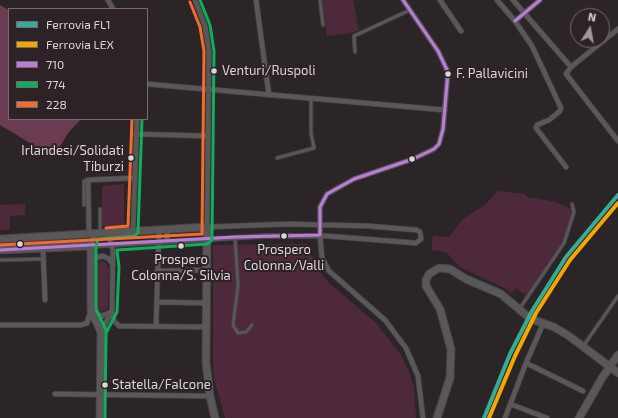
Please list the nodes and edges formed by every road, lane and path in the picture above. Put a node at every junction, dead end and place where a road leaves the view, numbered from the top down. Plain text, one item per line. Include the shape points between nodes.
1 (195, 0) edge
2 (258, 0) edge
3 (320, 0) edge
4 (403, 0) edge
5 (440, 0) edge
6 (497, 0) edge
7 (513, 0) edge
8 (540, 0) edge
9 (410, 10) junction
10 (525, 13) junction
11 (515, 21) junction
12 (323, 25) dead end
13 (618, 29) edge
14 (461, 31) dead end
15 (355, 52) dead end
16 (571, 67) junction
17 (148, 84) edge
18 (208, 90) junction
19 (269, 95) junction
20 (311, 98) junction
21 (445, 110) junction
22 (137, 120) edge
23 (136, 134) junction
24 (208, 136) junction
25 (618, 141) edge
26 (277, 158) dead end
27 (566, 167) dead end
28 (134, 178) junction
29 (88, 180) junction
30 (572, 204) dead end
31 (84, 205) dead end
32 (100, 209) dead end
33 (319, 224) junction
34 (207, 227) junction
35 (163, 230) junction
36 (133, 232) junction
37 (98, 234) junction
38 (320, 235) junction
39 (235, 237) junction
40 (207, 238) junction
41 (0, 239) edge
42 (159, 241) junction
43 (167, 241) junction
44 (111, 245) junction
45 (91, 246) junction
46 (44, 249) junction
47 (0, 250) edge
48 (43, 259) junction
49 (0, 260) edge
50 (90, 264) junction
51 (114, 267) junction
52 (206, 270) junction
53 (157, 271) junction
54 (618, 296) edge
55 (44, 300) dead end
56 (157, 302) junction
57 (206, 303) junction
58 (519, 309) junction
59 (91, 310) junction
60 (112, 311) junction
61 (526, 315) dead end
62 (534, 320) dead end
63 (543, 324) junction
64 (0, 325) edge
65 (252, 325) dead end
66 (156, 326) junction
67 (206, 327) junction
68 (101, 332) junction
69 (583, 345) junction
70 (618, 355) edge
71 (526, 363) junction
72 (610, 366) junction
73 (618, 373) edge
74 (583, 391) dead end
75 (55, 394) dead end
76 (101, 394) junction
77 (205, 396) dead end
78 (510, 404) junction
79 (100, 418) edge
80 (215, 418) edge
81 (423, 418) edge
82 (437, 418) edge
83 (505, 418) edge
84 (547, 418) edge
85 (579, 418) edge

1 - 18 street via 208,42
2 - 19 street
3 - 12 lane
4 - 9 street
5 - 14 street
6 - 11 street
7 - 10 street
8 - 10 street
9 - 15 lane via 354,36
9 - 21 street via 446,66 448,80
10 - 11 street
10 - 16 street
11 - 27 street via 532,46 561,108 536,128
13 - 16 street
16 - 25 street via 566,74
17 - 18 street
18 - 19 street
18 - 24 street
19 - 20 street
20 - 21 street
20 - 26 lane via 311,133 314,148
21 - 33 street via 443,130 437,147 330,191 320,204
22 - 23 street
23 - 24 street
23 - 28 street
24 - 34 street
28 - 29 street
28 - 36 street
29 - 31 lane via 84,181
29 - 37 street
30 - 58 lane via 574,212 564,243
32 - 37 lane
33 - 34 street
33 - 38 street
33 - 38 street via 417,230 422,236 420,241 416,242
34 - 35 street
34 - 40 street
35 - 36 street
35 - 42 street
35 - 43 street
36 - 37 street
37 - 41 street
37 - 44 street
37 - 45 street
38 - 39 street
38 - 81 street via 322,258 329,271 385,320 406,348 418,376
39 - 40 street
39 - 65 lane via 238,286 234,326 238,333 246,332
40 - 43 street
40 - 52 street
42 - 43 street
42 - 44 street
42 - 53 street
44 - 45 street
44 - 51 street
45 - 46 street
45 - 50 street
46 - 47 street
46 - 48 street
48 - 49 lane
48 - 55 street
50 - 51 street via 98,257 104,257 110,260
50 - 59 street
51 - 60 street
52 - 53 street
52 - 57 street
53 - 56 street
54 - 69 lane
56 - 57 street
56 - 66 street
57 - 67 street
58 - 61 street
58 - 82 street via 501,294 450,269 439,268 429,274 426,286 440,308 451,349 450,378
59 - 60 street via 102,316
59 - 64 street via 87,323 81,326
59 - 68 street
60 - 66 street via 117,326
60 - 68 street
62 - 63 street
63 - 69 street via 558,329
63 - 71 street
66 - 67 street
67 - 80 street via 206,368
68 - 76 street
69 - 72 street
70 - 72 street
71 - 74 street
71 - 78 street
72 - 73 street
72 - 85 street
75 - 76 street
76 - 77 street
76 - 79 street
78 - 83 street
78 - 84 street

